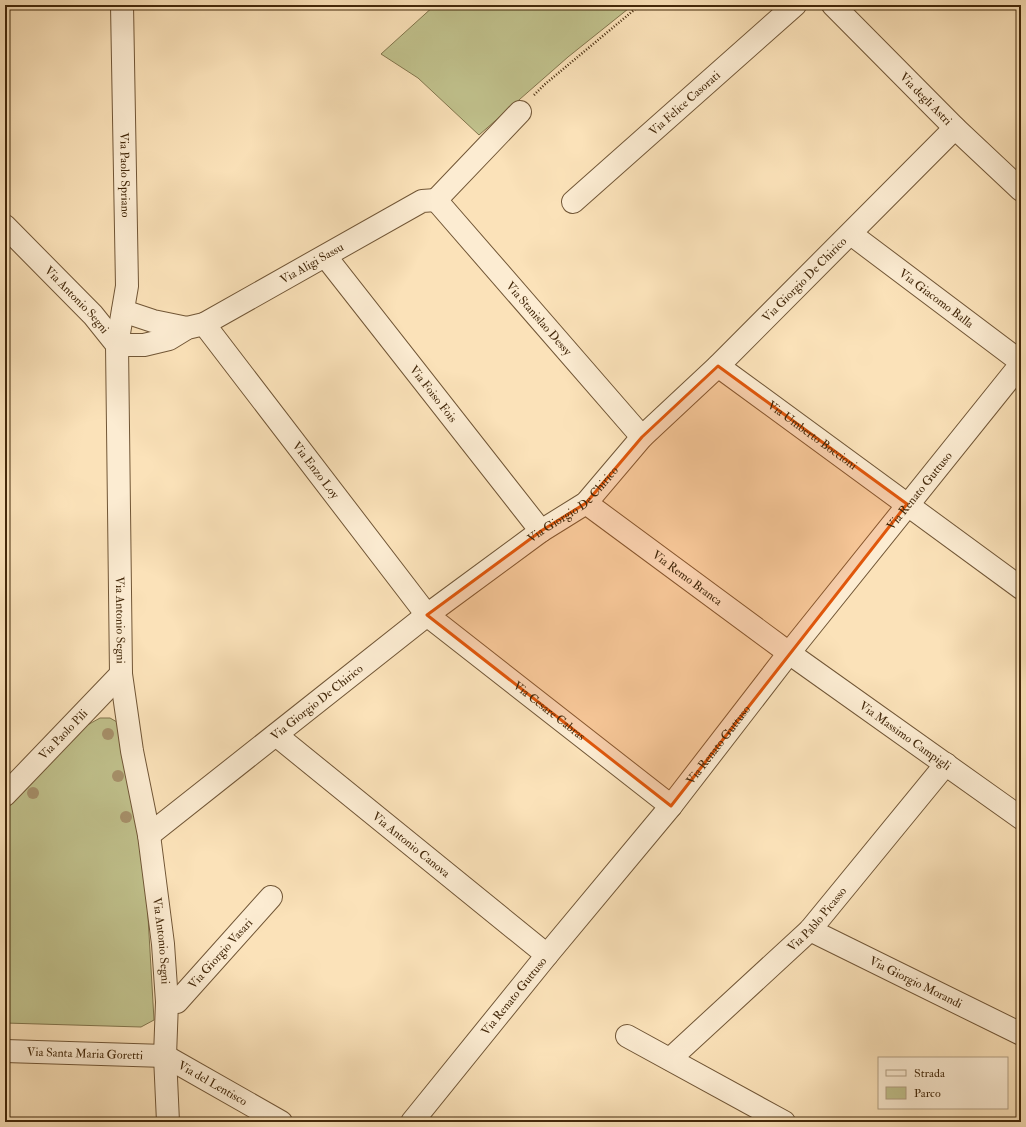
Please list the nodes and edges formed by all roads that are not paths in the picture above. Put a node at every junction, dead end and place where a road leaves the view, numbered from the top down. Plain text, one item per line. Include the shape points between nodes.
1 (122, 5) edge
2 (795, 5) edge
3 (833, 5) edge
4 (520, 112) road end
5 (955, 128) junction
6 (1021, 190) edge
7 (436, 200) junction
8 (573, 202) dead end
9 (5, 226) edge
10 (852, 234) junction
11 (326, 257) junction
12 (123, 312) junction
13 (196, 326) junction
14 (117, 345) junction
15 (1021, 363) edge
16 (718, 366) junction
17 (642, 437) junction
18 (586, 503) junction
19 (907, 504) junction
20 (542, 531) junction
21 (1021, 588) edge
22 (427, 615) junction
23 (789, 653) junction
24 (122, 674) junction
25 (276, 735) junction
26 (946, 764) junction
27 (5, 796) edge
28 (671, 806) junction
29 (1021, 818) edge
30 (150, 835) junction
31 (271, 897) dead end
32 (810, 930) junction
33 (547, 955) junction
34 (167, 1002) junction
35 (1021, 1034) edge
36 (626, 1036) dead end
37 (5, 1051) edge
38 (165, 1056) junction
39 (670, 1059) junction
40 (168, 1122) edge
41 (281, 1122) edge
42 (412, 1122) edge
43 (784, 1122) edge

1 - 12 street, Via Paolo Spriano via 127,286
2 - 8 street, Via Felice Casorati
3 - 5 street, Via degli Astri
4 - 7 street
5 - 6 street, Via degli Astri
5 - 10 street, Via Giorgio De Chirico
7 - 11 street, Via Aligi Sassu via 422,201
7 - 17 street, Via Stanislao Dessy
9 - 14 street, Via Antonio Segni via 94,315
10 - 15 street, Via Giacomo Balla
10 - 16 street, Via Giorgio De Chirico
11 - 13 street, Via Aligi Sassu
11 - 20 street, Via Foiso Fois
12 - 13 street via 153,322
12 - 14 street, Via Paolo Spriano
13 - 14 street, Via Aligi Sassu via 169,339 144,345
13 - 22 street, Via Enzo Loy
14 - 24 street, Via Antonio Segni
15 - 19 street, Via Renato Guttuso
16 - 17 street, Via Giorgio De Chirico
16 - 19 street, Via Umberto Boccioni
17 - 18 street, Via Giorgio De Chirico
18 - 20 street, Via Giorgio De Chirico
18 - 23 street, Via Remo Branca
19 - 21 street, Via Umberto Boccioni
19 - 23 street, Via Renato Guttuso
20 - 22 street, Via Giorgio De Chirico
22 - 25 street, Via Giorgio De Chirico
22 - 28 street, Via Cesare Cabras
23 - 26 street, Via Massimo Campigli
23 - 28 street, Via Renato Guttuso
24 - 27 street, Via Paolo Pili
24 - 30 street, Via Antonio Segni via 132,751
25 - 30 street, Via Giorgio De Chirico
25 - 33 street, Via Antonio Canova
26 - 29 street, Via Massimo Campigli
26 - 32 street, Via Pablo Picasso
28 - 33 street, Via Renato Guttuso
30 - 34 street, Via Antonio Segni
31 - 34 street, Via Giorgio Vasari via 177,1002
32 - 35 street, Via Giorgio Morandi
32 - 39 street, Via Pablo Picasso
33 - 42 street, Via Renato Guttuso
34 - 38 street, Via Antonio Segni
36 - 39 street
37 - 38 street, Via Santa Maria Goretti
38 - 40 street, Via Antonio Segni
38 - 41 street, Via del Lentisco
39 - 43 street

